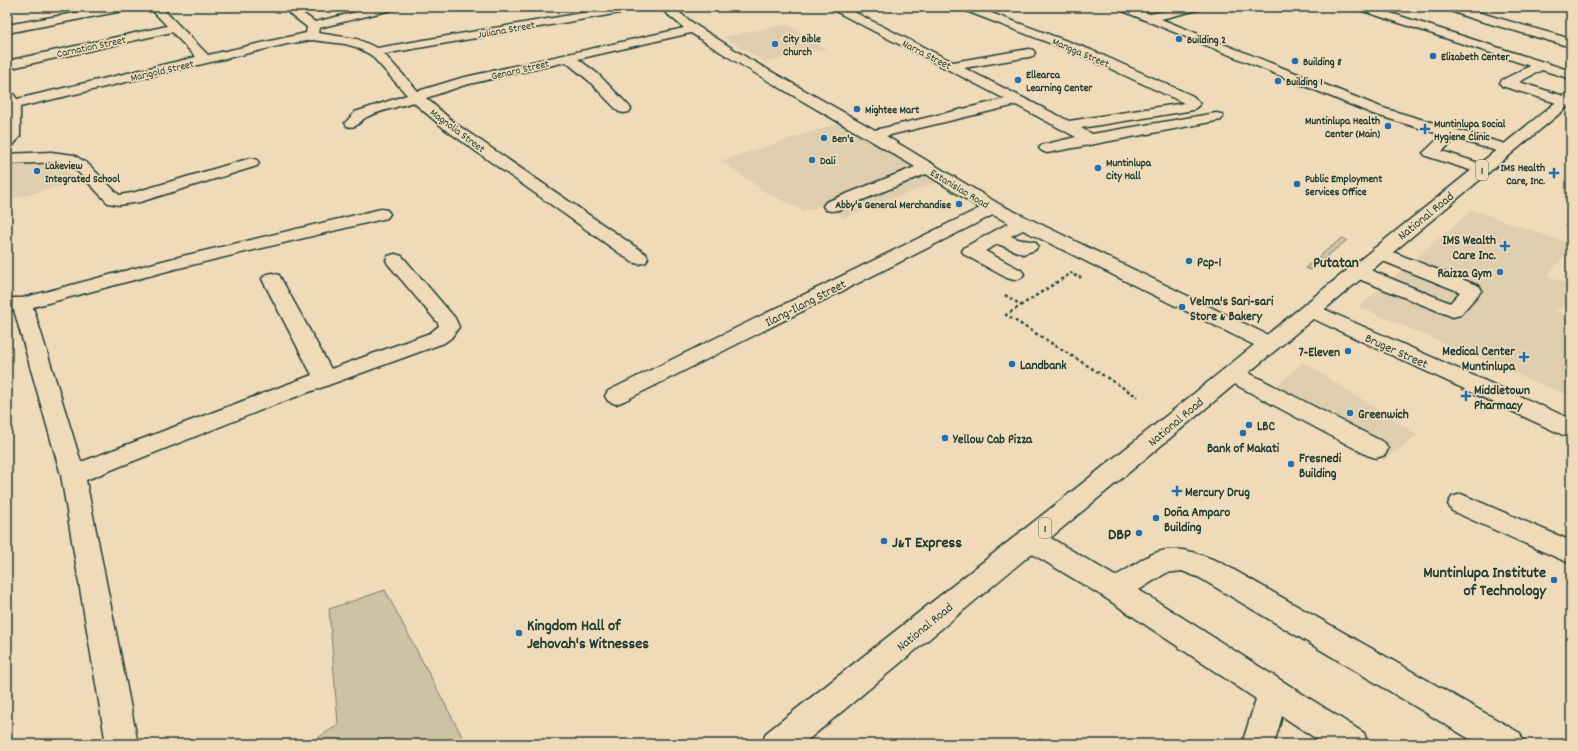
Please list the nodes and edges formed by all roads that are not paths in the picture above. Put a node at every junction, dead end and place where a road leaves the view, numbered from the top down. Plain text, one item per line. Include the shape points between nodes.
1 (128, 7) edge
2 (155, 7) edge
3 (287, 7) edge
4 (392, 7) edge
5 (637, 7) edge
6 (665, 7) edge
7 (835, 7) edge
8 (966, 7) edge
9 (1122, 7) edge
10 (1198, 7) edge
11 (1361, 7) edge
12 (1449, 7) edge
13 (1149, 18) junction
14 (174, 28) junction
15 (7, 29) edge
16 (694, 29) junction
17 (312, 31) junction
18 (1571, 43) edge
19 (375, 52) junction
20 (1029, 53) dead end
21 (569, 58) junction
22 (206, 60) junction
23 (7, 65) edge
24 (1541, 65) junction
25 (950, 66) junction
26 (1571, 75) edge
27 (415, 96) junction
28 (1568, 99) edge
29 (10, 100) edge
30 (1018, 100) junction
31 (1355, 102) junction
32 (624, 109) dead end
33 (1216, 117) dead end
34 (352, 123) dead end
35 (1068, 126) junction
36 (1453, 133) junction
37 (873, 134) junction
38 (1090, 139) junction
39 (7, 144) edge
40 (1510, 147) junction
41 (1047, 148) dead end
42 (7, 159) edge
43 (251, 164) dead end
44 (927, 168) junction
45 (1482, 169) junction
46 (832, 206) dead end
47 (993, 208) junction
48 (381, 214) dead end
49 (1022, 223) junction
50 (998, 237) junction
51 (1038, 241) junction
52 (1380, 253) junction
53 (638, 258) dead end
54 (395, 260) dead end
55 (1356, 271) junction
56 (1014, 274) dead end
57 (272, 279) dead end
58 (14, 304) edge
59 (1310, 310) junction
60 (1269, 344) junction
61 (1232, 374) junction
62 (325, 379) junction
63 (616, 396) dead end
64 (1571, 429) edge
65 (1376, 449) dead end
66 (73, 475) junction
67 (1461, 504) dead end
68 (1030, 539) junction
69 (1571, 553) edge
70 (1114, 589) junction
71 (1273, 694) junction
72 (122, 744) edge
73 (778, 744) edge
74 (1258, 744) edge
75 (1352, 744) edge
76 (1508, 744) edge

1 - 15 main road
2 - 14 main road
3 - 17 main road, Magnolia Street
4 - 17 main road
5 - 19 main road, Juliana Street
6 - 16 main road, Estanislao Road
7 - 25 main road, Narra Street
8 - 35 main road, Mangga Street via 1087,53 1188,99 1193,104 1188,107
9 - 13 main road
10 - 13 main road
11 - 24 main road
12 - 18 main road
13 - 31 main road
14 - 22 main road
14 - 23 main road, Carnation Street
16 - 21 main road, Genaro Street
16 - 37 main road, Estanislao Road via 744,62
17 - 19 main road, Magnolia Street via 351,41
17 - 22 main road, Marigold Street via 287,40
19 - 27 main road, Magnolia Street
20 - 25 main road
21 - 27 main road, Genaro Street via 461,82
21 - 32 main road via 593,77
22 - 29 main road, Marigold Street
24 - 26 main road
24 - 28 main road via 1507,83
25 - 30 main road, Narra Street
27 - 34 main road, Genaro Street via 360,115
27 - 53 main road, Magnolia Street via 452,127
28 - 40 main road, National Road / 1
29 - 39 main road via 12,136
30 - 35 main road, Narra Street
30 - 37 main road
31 - 36 main road
31 - 40 main road via 1383,106
33 - 38 main road
35 - 38 main road, Narra Street
36 - 40 main road
36 - 45 main road via 1431,153
37 - 44 main road, Estanislao Road
38 - 41 main road
40 - 45 main road, National Road / 1
42 - 43 main road via 68,158 82,167 114,199 119,200 134,198
44 - 46 main road
44 - 47 main road, Estanislao Road
45 - 52 main road, National Road / 1
47 - 49 main road, Estanislao Road
47 - 63 main road, Ilang-Ilang Street
48 - 58 main road
49 - 50 main road
49 - 51 main road, Estanislao Road
50 - 51 main road via 1023,249
50 - 56 main road via 971,252
51 - 60 main road, Estanislao Road via 1103,262
52 - 55 main road, National Road / 1
52 - 55 main road via 1472,290 1453,311
54 - 62 main road via 449,326 437,338
55 - 59 main road, National Road / 1
57 - 62 main road
58 - 66 main road
59 - 60 main road, National Road / 1
59 - 64 main road, Bruger Street
60 - 61 main road, National Road / 1
61 - 65 main road
61 - 68 main road, National Road / 1
62 - 66 main road
66 - 72 main road
67 - 69 main road
68 - 70 main road
68 - 73 main road, National Road / 1
70 - 71 main road
70 - 76 main road via 1160,564 1183,560 1210,570
71 - 74 main road
71 - 75 main road

